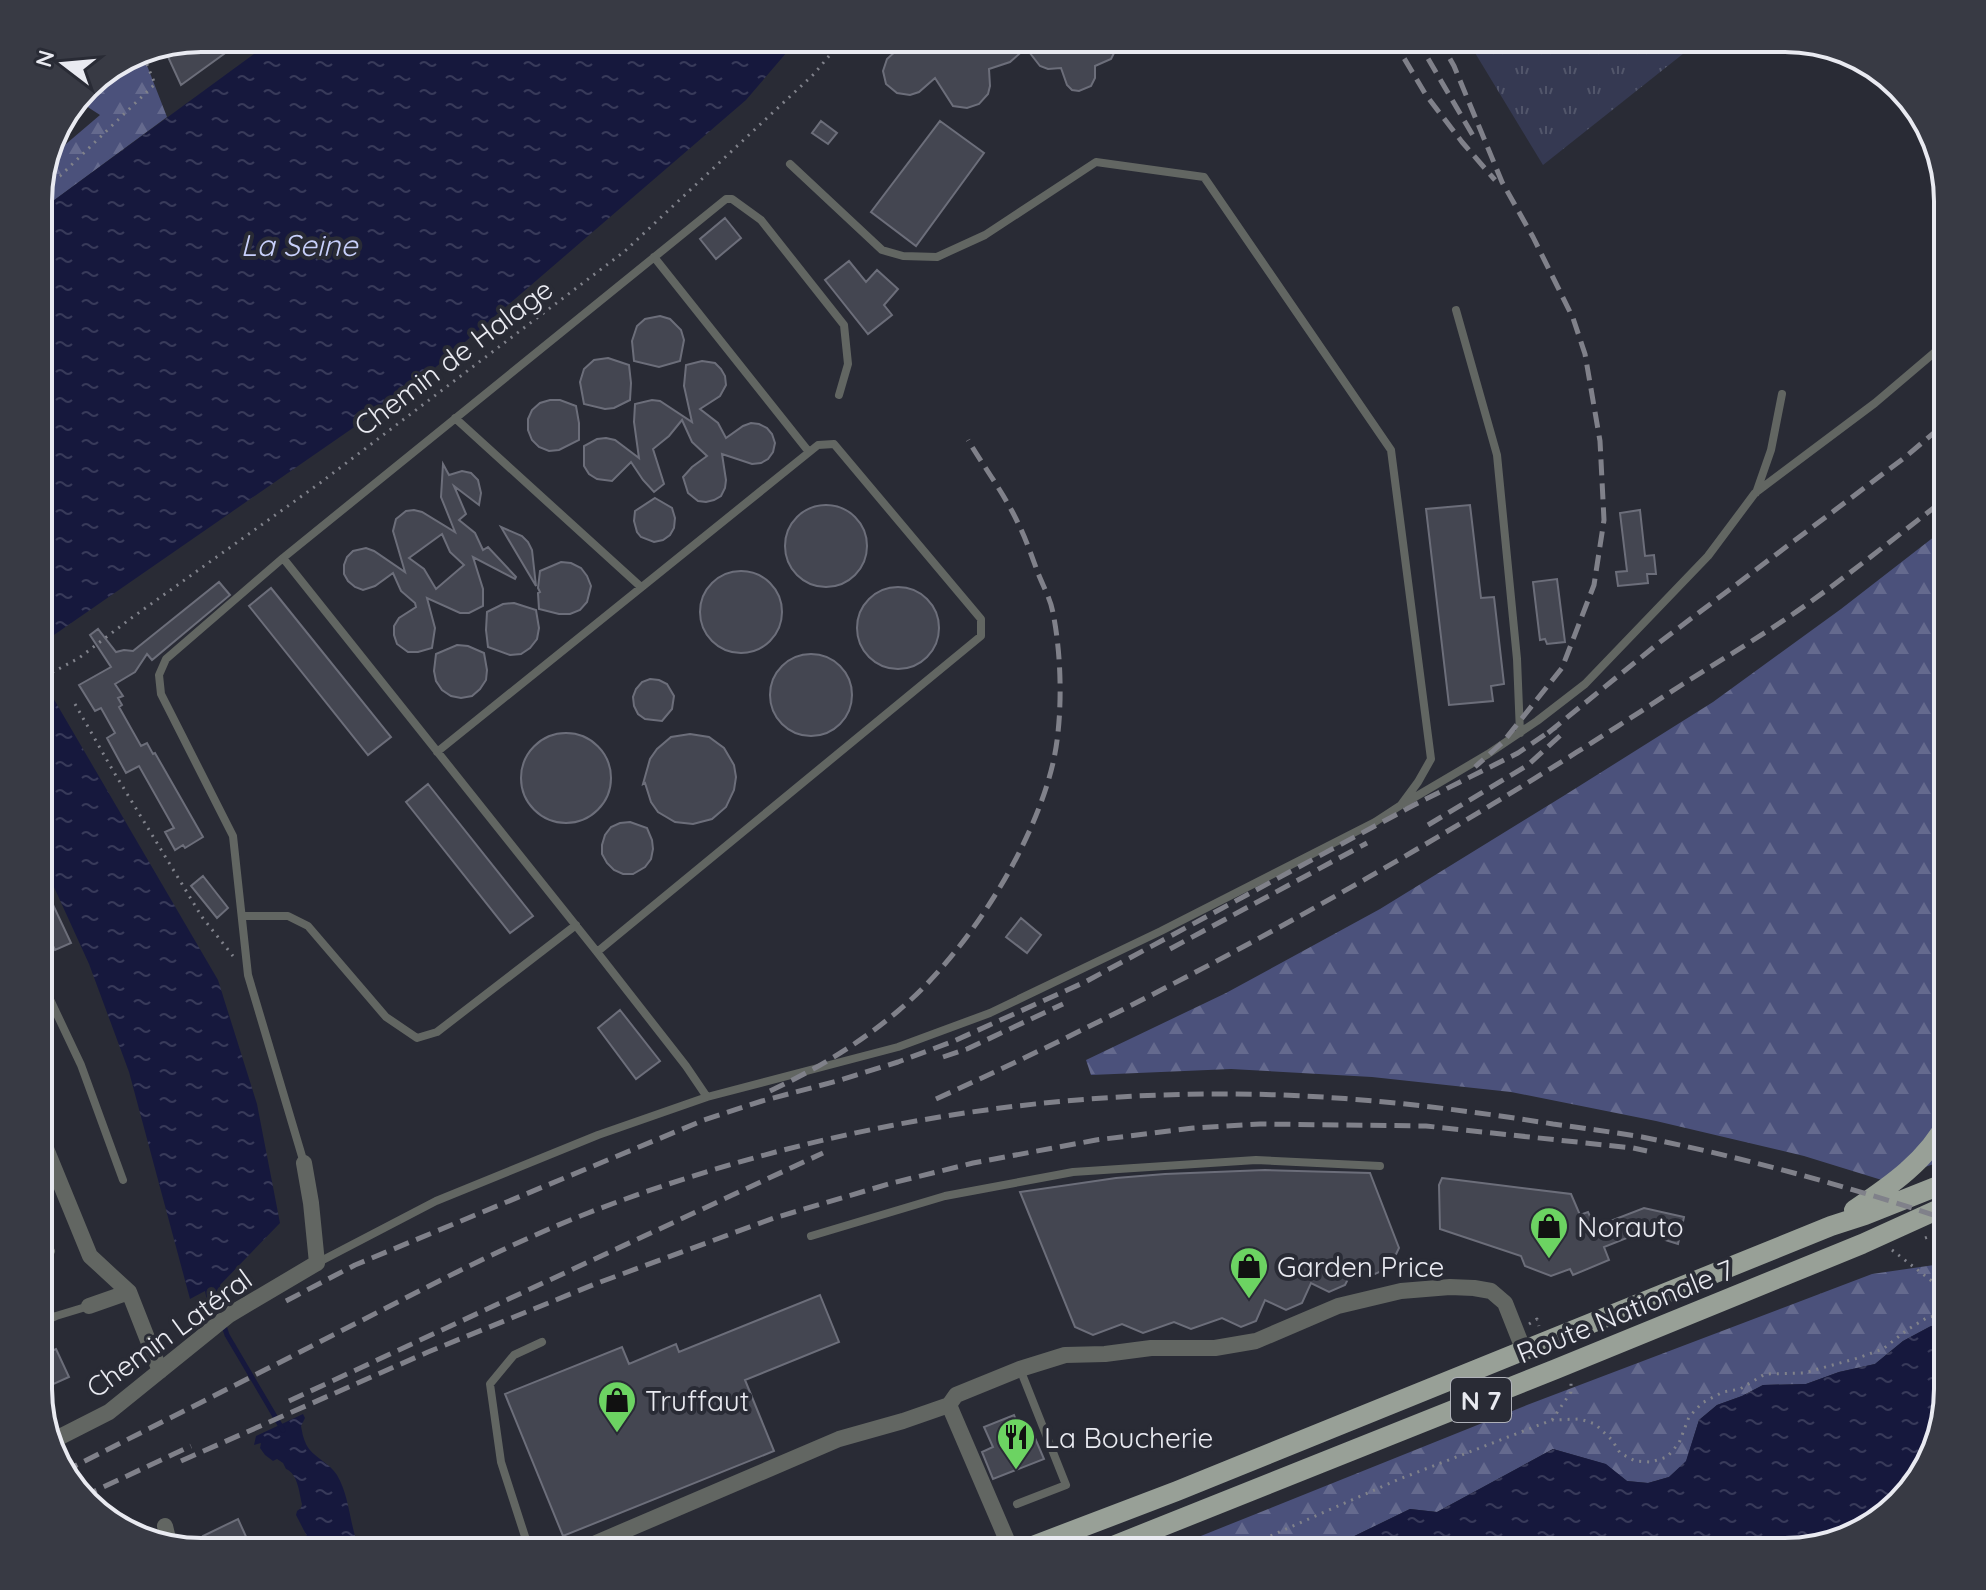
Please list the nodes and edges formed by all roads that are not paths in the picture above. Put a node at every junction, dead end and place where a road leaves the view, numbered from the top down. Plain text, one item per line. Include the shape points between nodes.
1 (790, 164) dead end
2 (654, 257) junction
3 (1456, 310) dead end
4 (1934, 353) edge
5 (1782, 394) dead end
6 (839, 395) dead end
7 (455, 418) junction
8 (809, 452) junction
9 (1755, 493) junction
10 (283, 558) junction
11 (641, 587) junction
12 (1520, 733) junction
13 (437, 752) junction
14 (1401, 805) junction
15 (242, 916) junction
16 (576, 925) junction
17 (597, 952) junction
18 (52, 1004) edge
19 (707, 1097) junction
20 (1934, 1140) edge
21 (52, 1163) edge
22 (304, 1163) joint
23 (1380, 1166) dead end
24 (123, 1180) dead end
25 (1934, 1188) edge
26 (1934, 1211) edge
27 (1934, 1225) edge
28 (1831, 1226) junction
29 (811, 1236) dead end
30 (1862, 1244) junction
31 (317, 1263) junction
32 (129, 1292) junction
33 (89, 1306) joint
34 (52, 1318) edge
35 (542, 1342) dead end
36 (1524, 1351) junction
37 (1020, 1369) junction
38 (160, 1371) junction
39 (949, 1405) junction
40 (60, 1437) edge
41 (1017, 1504) dead end
42 (165, 1526) dead end
43 (167, 1534) edge
44 (525, 1538) edge
45 (608, 1538) edge
46 (1009, 1538) edge
47 (1052, 1538) edge
48 (1133, 1538) edge

1 - 14 lane via 882,250 903,256 937,257 985,235 1096,162 1204,177 1391,450 1431,759
2 - 6 lane via 726,199 761,220 844,325 848,364
2 - 7 lane
2 - 8 lane
3 - 12 lane via 1497,455
4 - 9 lane
5 - 9 lane via 1771,450
7 - 10 lane
7 - 11 lane
8 - 11 lane
8 - 17 lane via 834,444 981,619 981,636
9 - 12 lane via 1708,556 1585,684
10 - 13 lane
10 - 15 lane via 166,659 159,675 161,694 233,836
11 - 13 lane
12 - 14 lane
13 - 16 lane
14 - 19 lane via 1161,931 990,1013 898,1047
15 - 16 lane via 288,916 308,926 386,1017 417,1038 437,1032
15 - 22 lane via 248,975
16 - 17 lane
17 - 19 lane
18 - 24 lane
19 - 31 lane via 436,1201
20 - 28 main road via 1889,1187
21 - 32 street via 90,1256
22 - 31 street
23 - 29 lane via 1256,1160 1073,1172 945,1196
25 - 28 main road, Route Nationale 7 / N 7
26 - 30 main road, Route Nationale 7 / N 7
27 - 30 main road via 1887,1243
28 - 36 main road, Route Nationale 7 / N 7
30 - 48 main road, Route Nationale 7 / N 7
31 - 38 street, Chemin Latéral via 229,1315
32 - 33 street
32 - 38 street
33 - 34 lane
35 - 44 lane via 514,1355 490,1384 501,1462
36 - 37 street via 1505,1303 1491,1291 1450,1287 1401,1291 1338,1306 1256,1341 1065,1355
36 - 47 main road, Route Nationale 7 / N 7
37 - 39 street via 956,1395
37 - 41 lane via 1066,1485
38 - 40 street, Chemin Latéral via 109,1412
39 - 45 street via 839,1439
39 - 46 street
42 - 43 street

